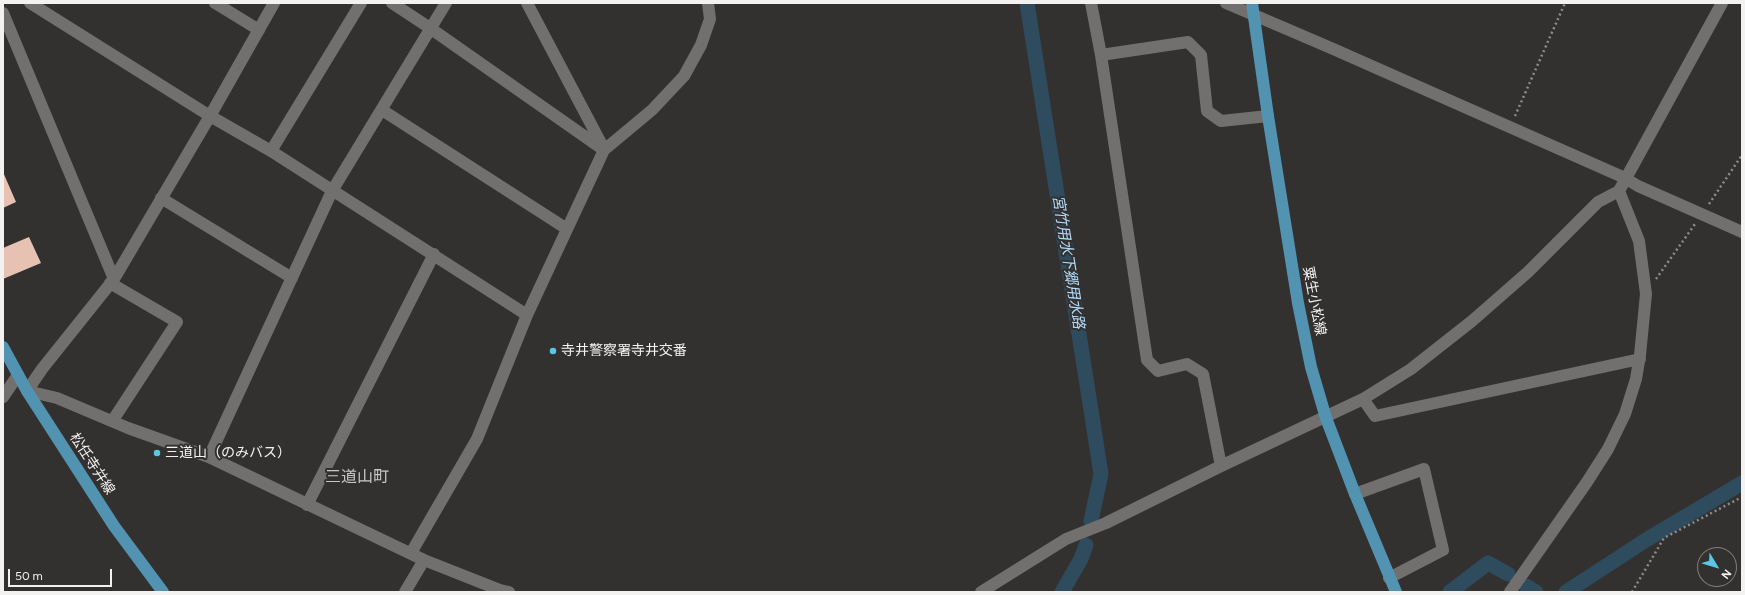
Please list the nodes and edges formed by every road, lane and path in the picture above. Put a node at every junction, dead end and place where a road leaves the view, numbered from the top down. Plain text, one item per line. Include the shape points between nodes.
1 (216, 3) edge
2 (274, 3) edge
3 (361, 3) edge
4 (392, 3) edge
5 (446, 3) edge
6 (708, 3) edge
7 (1091, 3) edge
8 (1226, 3) edge
9 (1565, 3) edge
10 (1722, 3) edge
11 (38, 5) edge
12 (529, 7) edge
13 (1252, 9) edge
14 (3, 13) edge
15 (430, 28) junction
16 (259, 30) junction
17 (1101, 55) junction
18 (382, 110) junction
19 (210, 116) junction
20 (1268, 116) junction
21 (1510, 128) junction
22 (604, 150) junction
23 (271, 151) junction
24 (1742, 154) edge
25 (1625, 178) junction
26 (332, 191) junction
27 (1619, 191) junction
28 (161, 198) junction
29 (1702, 213) junction
30 (567, 229) junction
31 (1742, 232) edge
32 (434, 254) junction
33 (292, 278) junction
34 (112, 281) junction
35 (1646, 294) junction
36 (527, 315) junction
37 (3, 347) edge
38 (1640, 359) junction
39 (18, 375) junction
40 (27, 391) junction
41 (3, 397) edge
42 (1363, 399) junction
43 (1326, 418) junction
44 (113, 420) junction
45 (209, 457) junction
46 (1221, 466) junction
47 (1355, 494) junction
48 (1742, 497) edge
49 (307, 505) junction
50 (411, 553) junction
51 (424, 560) junction
52 (1390, 578) junction
53 (502, 591) edge
54 (163, 592) edge
55 (405, 592) edge
56 (981, 592) edge
57 (1396, 592) edge
58 (1510, 592) edge
59 (1632, 592) edge

1 - 16 street
2 - 16 street
3 - 23 street
4 - 15 street
5 - 15 street
6 - 22 street via 710,19 701,45 684,76 652,110
7 - 17 street
8 - 13 street
9 - 21 path
10 - 25 street
11 - 19 street
12 - 22 street
13 - 20 main road, 粟生小松線
13 - 21 street
14 - 34 street
15 - 18 street
15 - 22 street
16 - 19 street
17 - 20 street via 1188,42 1201,55 1207,111 1221,121
17 - 46 street via 1147,360 1158,371 1187,364 1203,374
18 - 26 street
18 - 30 street
19 - 23 street
19 - 28 street
20 - 43 main road, 粟生小松線 via 1298,303 1311,366
21 - 25 street
22 - 30 street
23 - 26 street
24 - 29 path
25 - 27 street
25 - 29 street
26 - 32 street
26 - 33 street
27 - 35 street via 1639,241
27 - 42 street via 1598,202 1528,272 1472,321 1411,368
28 - 33 street
28 - 34 street
29 - 31 street
29 - 35 path
30 - 36 street
32 - 36 street
32 - 49 street
33 - 45 street
34 - 40 street
34 - 44 street via 177,322
35 - 38 street
36 - 50 street via 477,440
37 - 39 main road, 松任寺井線
38 - 42 street via 1376,416
38 - 58 street via 1625,414 1608,449
39 - 40 main road, 松任寺井線
39 - 41 street
40 - 44 street via 57,398
40 - 54 main road, 松任寺井線 via 114,526
42 - 43 street
43 - 46 street
43 - 47 main road, 粟生小松線
44 - 45 street via 128,428
45 - 49 street
46 - 56 street via 1106,523 1066,539
47 - 52 main road, 粟生小松線
47 - 52 street via 1424,469 1443,550
48 - 59 path via 1664,538
49 - 50 street
50 - 51 street
51 - 53 street
51 - 55 street
52 - 57 main road, 粟生小松線

